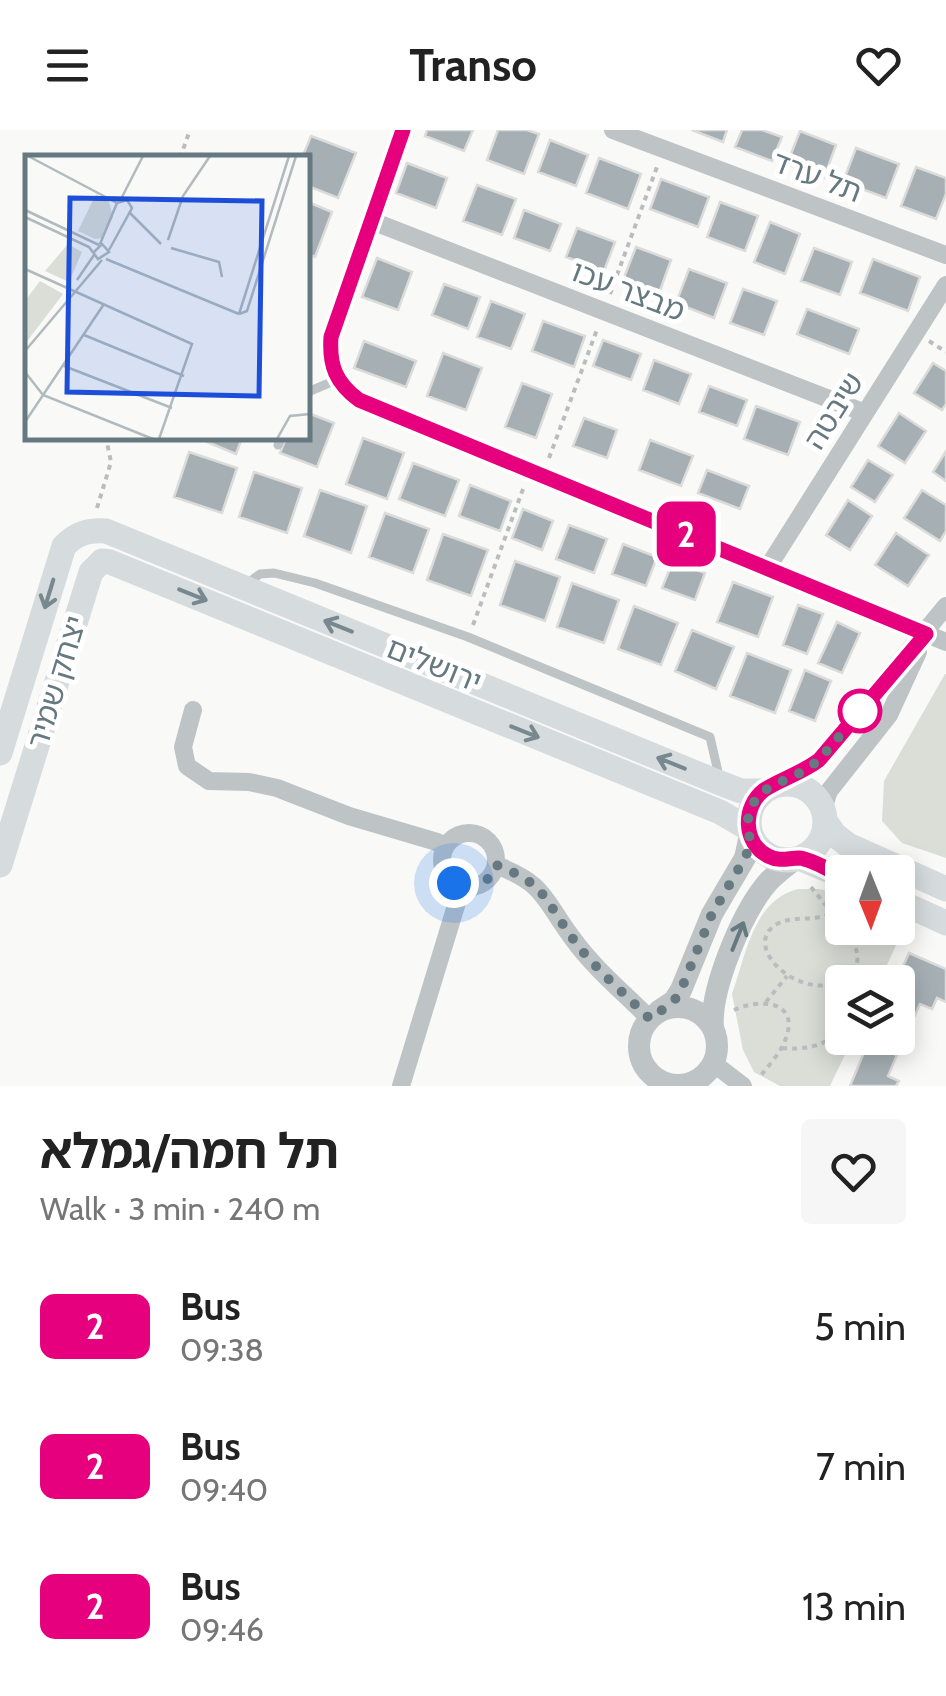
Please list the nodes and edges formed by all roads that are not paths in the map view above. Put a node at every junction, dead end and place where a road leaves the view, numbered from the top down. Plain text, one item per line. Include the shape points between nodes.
1 (403, 130) edge
2 (613, 130) edge
3 (372, 221) junction
4 (946, 255) edge
5 (946, 285) edge
6 (336, 380) junction
7 (310, 391) edge
8 (865, 413) junction
9 (96, 531) junction
10 (102, 561) junction
11 (768, 567) junction
12 (243, 587) junction
13 (946, 606) edge
14 (926, 634) junction
15 (946, 642) edge
16 (194, 710) dead end
17 (0, 753) edge
18 (720, 783) junction
19 (771, 788) junction
20 (824, 815) junction
21 (749, 832) junction
22 (445, 848) junction
23 (796, 859) junction
24 (0, 865) edge
25 (496, 865) junction
26 (825, 874) edge
27 (462, 886) junction
28 (946, 889) edge
29 (915, 909) edge
30 (946, 924) edge
31 (654, 1015) junction
32 (712, 1023) junction
33 (701, 1076) edge
34 (662, 1083) edge
35 (401, 1086) edge
36 (742, 1086) edge

1 - 3 street
2 - 4 street, תל ערד
3 - 6 street via 331,337
3 - 8 street, מבצר עכו
5 - 8 street, שיבטה
6 - 7 lane
6 - 11 street via 359,400
8 - 11 street, שיבטה
9 - 10 main road, יצחק שמיר
9 - 12 main road, ירושלים
9 -> 17 main road, יצחק שמיר via 64,546
10 -> 21 main road, ירושלים via 702,804
10 - 24 main road, יצחק שמיר via 91,572
11 - 14 street
18 -> 12 main road, ירושלים
12 - 18 lane via 274,573 468,637 710,738
13 - 14 street
14 - 15 street
14 - 19 street via 819,760
14 - 20 street via 889,715 829,791
16 - 22 street via 184,747 187,766 209,781 277,788
18 - 19 main road, ירושלים via 742,791
19 - 20 main road via 792,784 809,790
19 - 21 main road via 752,805
20 - 23 main road via 818,844
20 - 28 main road via 848,845
21 - 23 main road via 769,856
21 - 31 street via 745,858 712,914 681,990
22 - 25 street via 461,834 479,835 493,847
22 - 27 street via 444,870
23 - 26 main road
32 -> 23 street via 721,979 752,904
25 - 27 street via 487,881
25 - 31 street via 528,878 573,940
27 - 35 street
29 - 30 main road
31 - 32 street via 690,1008
31 - 34 street via 641,1034 640,1053
32 - 33 street via 717,1045
33 - 34 street
33 - 36 street

